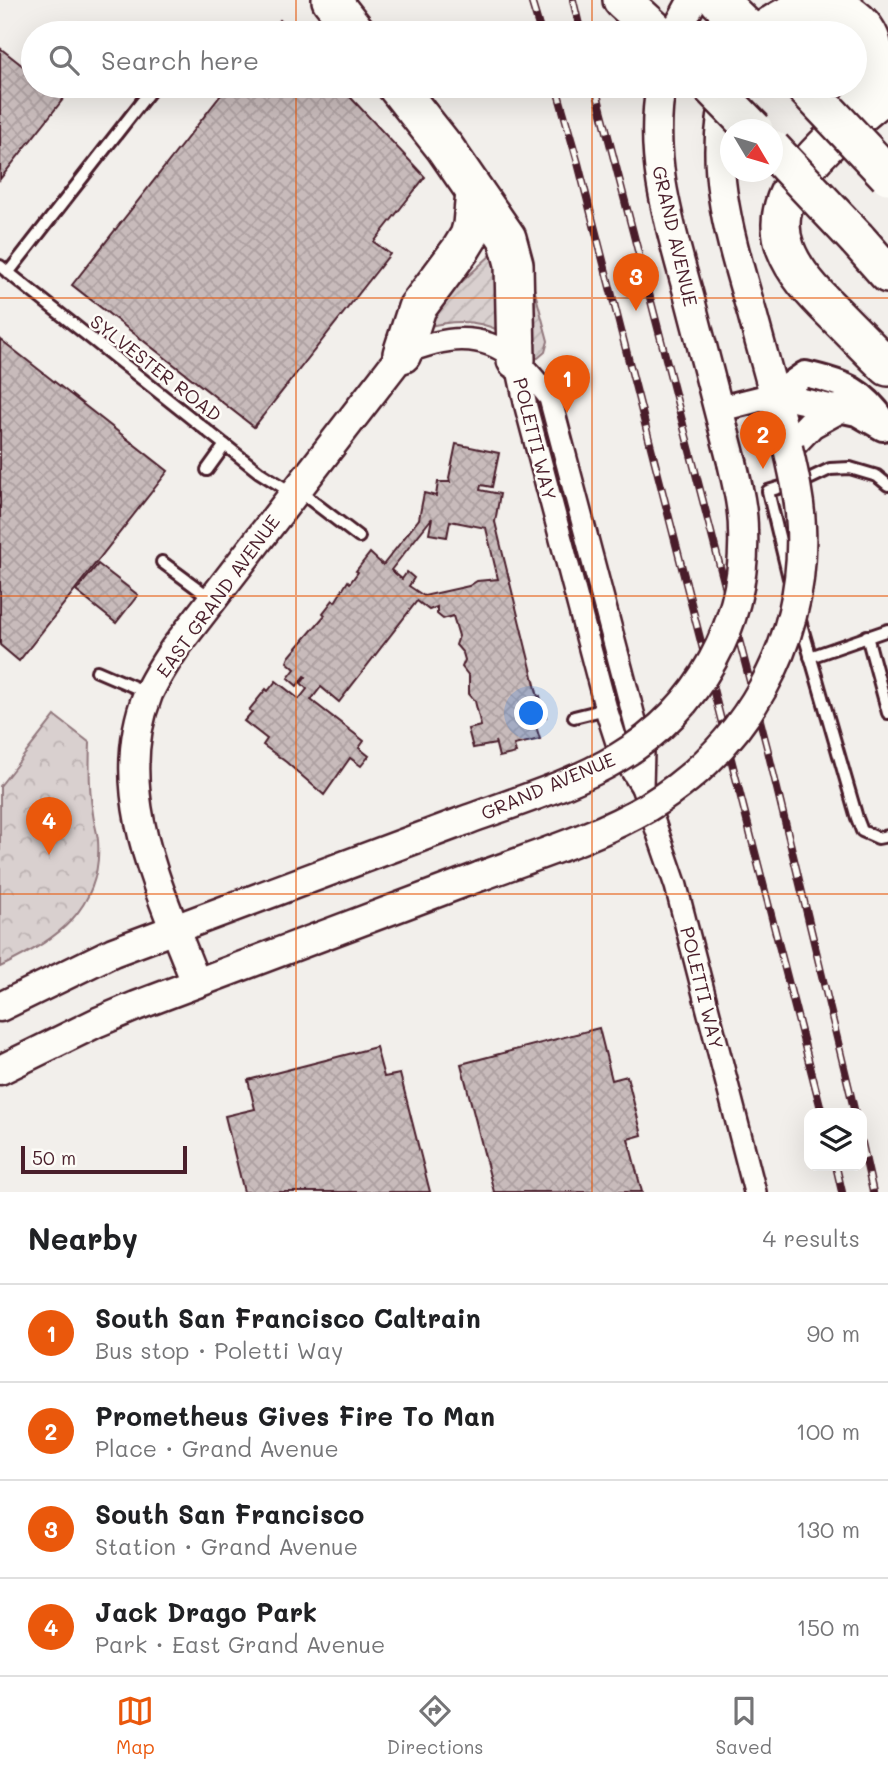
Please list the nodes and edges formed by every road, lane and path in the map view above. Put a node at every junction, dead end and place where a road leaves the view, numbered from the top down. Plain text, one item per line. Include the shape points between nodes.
1 (331, 0) edge
2 (622, 0) edge
3 (693, 0) edge
4 (718, 0) edge
5 (784, 0) edge
6 (348, 21) edge
7 (644, 21) edge
8 (682, 21) edge
9 (742, 21) edge
10 (766, 21) edge
11 (778, 21) edge
12 (856, 21) edge
13 (867, 32) edge
14 (867, 91) edge
15 (888, 91) edge
16 (144, 98) edge
17 (405, 98) edge
18 (659, 98) edge
19 (723, 98) edge
20 (727, 98) edge
21 (815, 98) edge
22 (864, 98) edge
23 (743, 119) edge
24 (840, 134) junction
25 (783, 161) edge
26 (888, 175) edge
27 (475, 192) junction
28 (4, 270) edge
29 (888, 274) edge
30 (402, 354) junction
31 (516, 360) junction
32 (888, 368) edge
33 (775, 394) junction
34 (839, 408) junction
35 (719, 409) junction
36 (888, 429) edge
37 (225, 444) junction
38 (788, 448) junction
39 (207, 470) dead end
40 (888, 485) edge
41 (295, 492) junction
42 (359, 537) dead end
43 (162, 562) dead end
44 (212, 599) junction
45 (888, 630) edge
46 (867, 636) junction
47 (810, 657) junction
48 (97, 671) dead end
49 (149, 693) junction
50 (606, 709) junction
51 (888, 713) edge
52 (573, 717) dead end
53 (642, 787) junction
54 (888, 836) edge
55 (175, 928) junction
56 (196, 983) junction
57 (0, 1007) edge
58 (36, 1051) junction
59 (0, 1070) edge
60 (0, 1084) edge
61 (755, 1192) edge

1 - 6 highway
2 - 7 highway
3 - 8 main road
4 - 9 highway
5 - 10 main road
11 - 12 highway via 811,7 826,6 840,9
13 - 14 highway via 874,52
15 - 24 highway
16 - 28 lane
17 - 27 highway
18 - 35 main road, GRAND AVENUE via 658,169
19 - 23 highway, bridge
20 - 33 main road via 720,131 723,193
21 - 26 highway, bridge
22 - 24 highway
24 - 32 highway via 792,187 782,214 783,244 803,282
25 - 29 highway, bridge
27 - 30 highway via 469,236 417,308
27 - 31 highway via 507,238 514,264
28 - 37 lane, SYLVESTER ROAD
30 - 31 street via 455,339 477,341
30 - 41 main road, EAST GRAND AVENUE
31 - 50 street, POLETTI WAY
31 - 53 street, POLETTI WAY via 550,398 643,751
33 - 34 street
33 - 35 street
33 - 36 street via 805,374 838,382 864,396
33 - 38 main road
34 - 36 street
34 - 38 main road via 811,424
35 - 55 main road, GRAND AVENUE, bridge via 743,529 738,598 719,650 690,697 658,729 618,758 572,780
37 - 39 lane
37 - 41 lane, SYLVESTER ROAD
38 - 56 main road, bridge via 801,526 794,610 764,687 735,732 695,773 647,807 593,833
40 - 47 lane via 877,476 850,468 830,469 768,491
41 - 42 lane, SYLVESTER ROAD
41 - 44 main road, EAST GRAND AVENUE
43 - 44 lane
44 - 49 main road, EAST GRAND AVENUE
45 - 46 lane
46 - 47 lane
46 - 51 lane
47 - 54 lane via 862,831 878,838
48 - 49 lane
49 - 55 main road, EAST GRAND AVENUE via 135,750 135,799
50 - 52 lane
50 - 53 street, POLETTI WAY via 620,752
53 - 61 street, POLETTI WAY via 676,886
55 - 56 main road, EAST GRAND AVENUE
55 - 57 main road, GRAND AVENUE
56 - 58 main road
58 - 59 main road
58 - 60 main road

